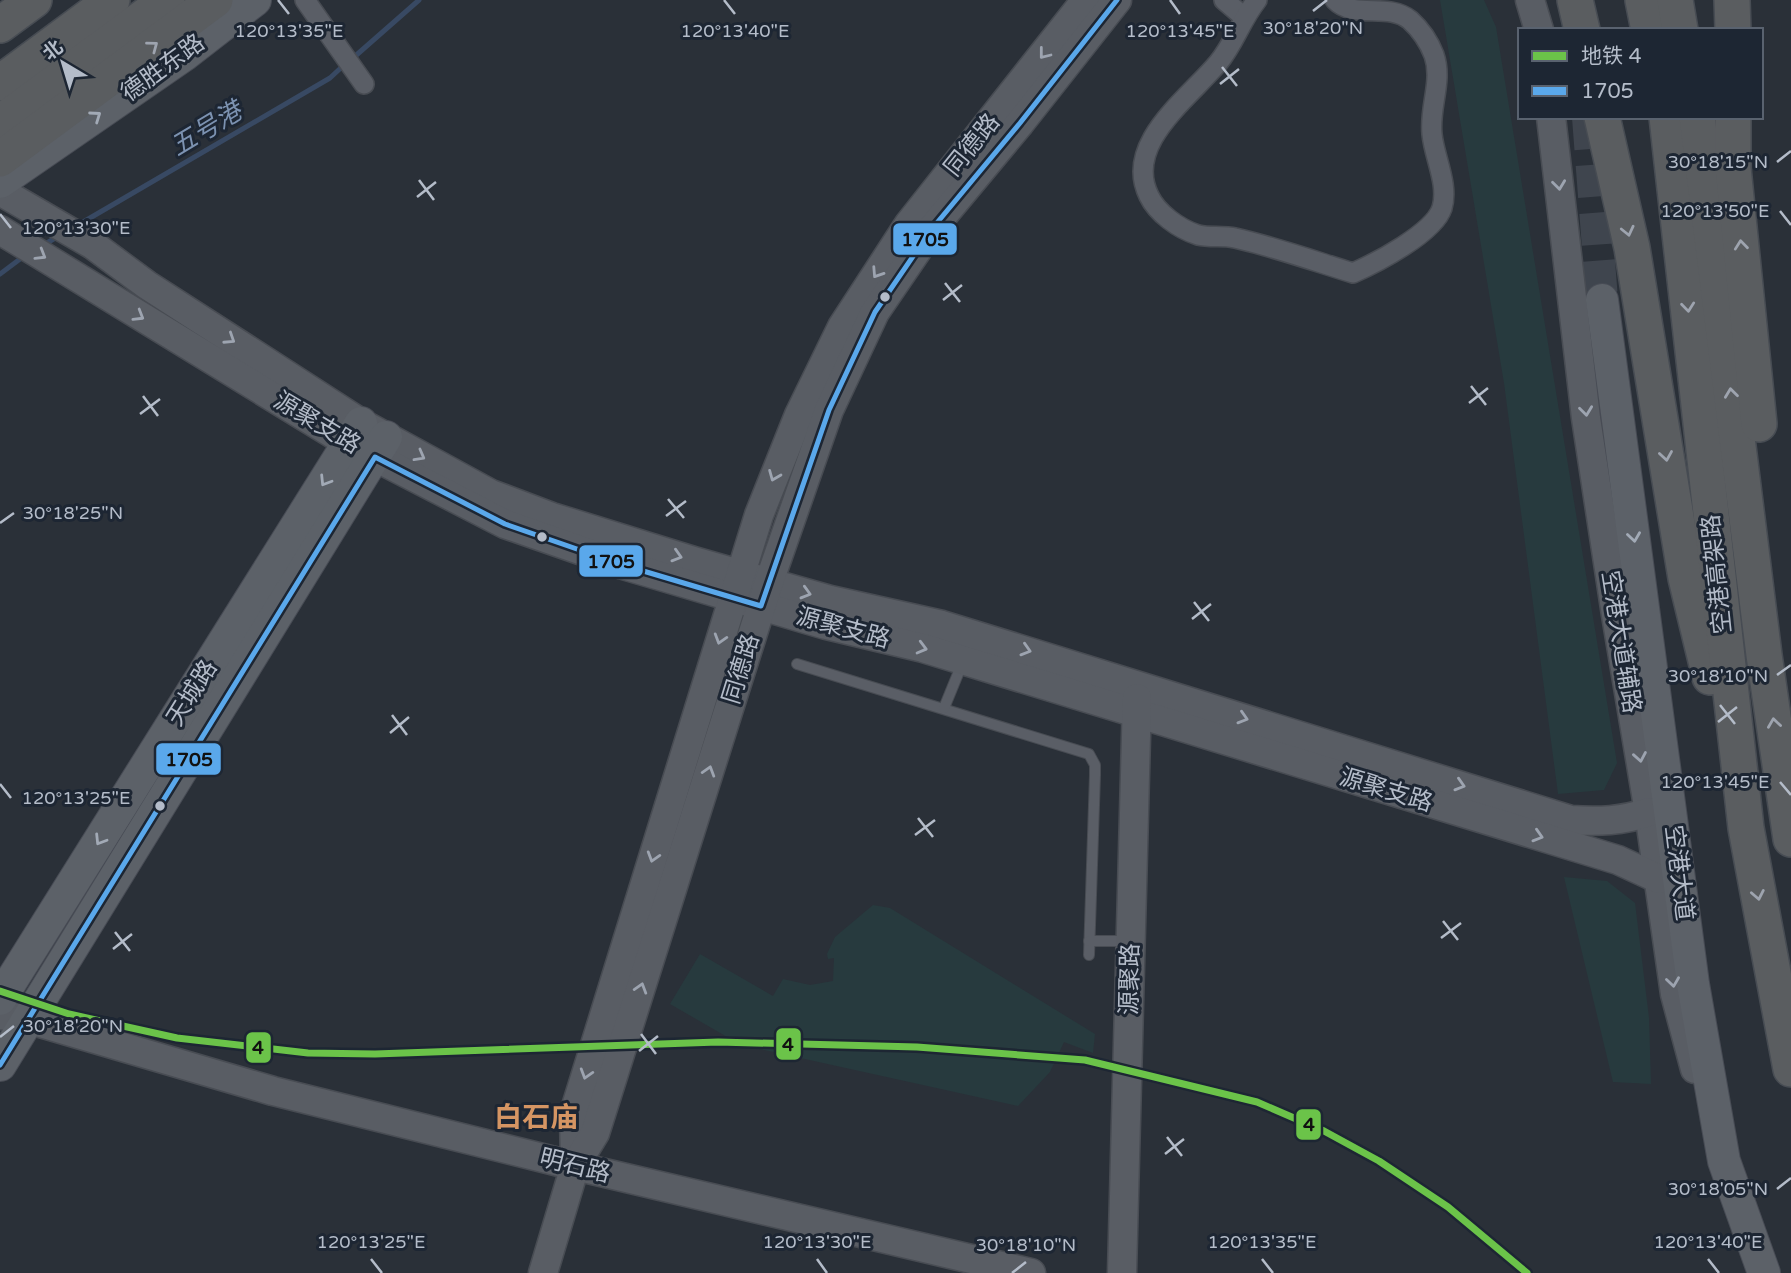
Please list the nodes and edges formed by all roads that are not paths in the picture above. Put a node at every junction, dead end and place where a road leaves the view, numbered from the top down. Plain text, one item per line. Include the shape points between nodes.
1 (34, 0) edge
2 (112, 0) edge
3 (167, 0) edge
4 (215, 0) edge
5 (255, 0) edge
6 (305, 0) edge
7 (1086, 0) edge
8 (1117, 0) edge
9 (1224, 0) edge
10 (1257, 0) edge
11 (1335, 0) edge
12 (1530, 0) edge
13 (1575, 0) edge
14 (1643, 0) edge
15 (1675, 0) edge
16 (1732, 0) edge
17 (1244, 17) junction
18 (0, 25) edge
19 (1538, 28) edge
20 (1582, 28) edge
21 (1649, 28) edge
22 (1681, 28) edge
23 (1732, 28) edge
24 (360, 78) dead end
25 (0, 83) edge
26 (1551, 119) edge
27 (1602, 119) edge
28 (1667, 119) edge
29 (1697, 119) edge
30 (1733, 119) edge
31 (6, 137) edge
32 (0, 182) edge
33 (0, 191) edge
34 (0, 230) edge
35 (1602, 300) tunnel mouth
36 (367, 440) junction
37 (736, 586) junction
38 (765, 594) junction
39 (1764, 655) junction
40 (963, 661) junction
41 (797, 664) dead end
42 (1137, 685) junction
43 (944, 708) junction
44 (1136, 714) junction
45 (1649, 812) junction
46 (1745, 828) junction
47 (1791, 839) edge
48 (1659, 879) junction
49 (1089, 941) junction
50 (1130, 942) junction
51 (1089, 955) dead end
52 (0, 999) edge
53 (14, 1017) edge
54 (0, 1065) edge
55 (1791, 1069) edge
56 (1724, 1161) junction
57 (575, 1166) junction
58 (543, 1273) edge
59 (1031, 1273) edge
60 (1122, 1273) edge
61 (1764, 1273) edge

1 - 18 highway
2 - 25 highway
3 - 31 highway
31 -> 4 highway
32 -> 5 main road, 德胜东路 via 184,55
6 - 24 street
7 -> 37 street, 同德路 via 909,224 842,327 799,415
8 - 38 street, 同德路 via 931,230 874,312 829,410
9 - 17 street
10 - 17 street
11 - 17 street via 1358,10 1391,10 1408,19 1423,34 1439,74 1432,135 1443,187 1442,208 1396,252 1353,273 1239,239 1198,235 1154,207 1143,184 1142,161 1158,130 1227,52
12 - 19 street
13 - 20 highway
14 - 21 highway
15 - 22 highway
16 - 23 highway
26 -> 45 street, 空港大道辅路 via 1586,418
27 -> 46 highway via 1632,248 1686,578
28 -> 46 highway, 空港高架路
39 -> 29 highway, 空港高架路
39 -> 30 highway via 1759,429 1733,168
33 -> 36 street, 源聚支路 via 93,245
34 -> 36 street, 源聚支路
35 -> 56 main road, 空港大道 via 1693,984
36 -> 37 street, 源聚支路 via 505,524 623,565
36 -> 52 main road, 天城路
36 - 53 main road, 天城路
37 - 38 street, 源聚支路
37 -> 57 street, 同德路 via 574,1113
38 -> 40 street, 源聚支路
38 -> 42 street, 源聚支路 via 830,600 942,625
57 -> 38 street, 同德路 via 595,1133
47 -> 39 highway, 空港高架路
40 - 43 lane
40 - 44 street, 源聚支路
41 - 43 lane
42 - 44 street, 源聚路
42 -> 45 street, 源聚支路 via 1571,820 1602,822
43 - 49 lane via 1093,758
44 -> 48 street, 源聚支路 via 1618,860
44 - 50 street, 源聚路
45 - 48 street, 空港大道辅路
46 -> 55 highway, 空港高架路
48 -> 56 street, 空港大道辅路 via 1675,995
49 - 50 lane
49 - 51 lane
50 - 60 street, 源聚路
53 - 54 main road, 天城路
53 - 57 street, 明石路 via 273,1091
56 - 61 main road, 空港大道
57 - 58 street, 同德路
57 - 59 street, 明石路

